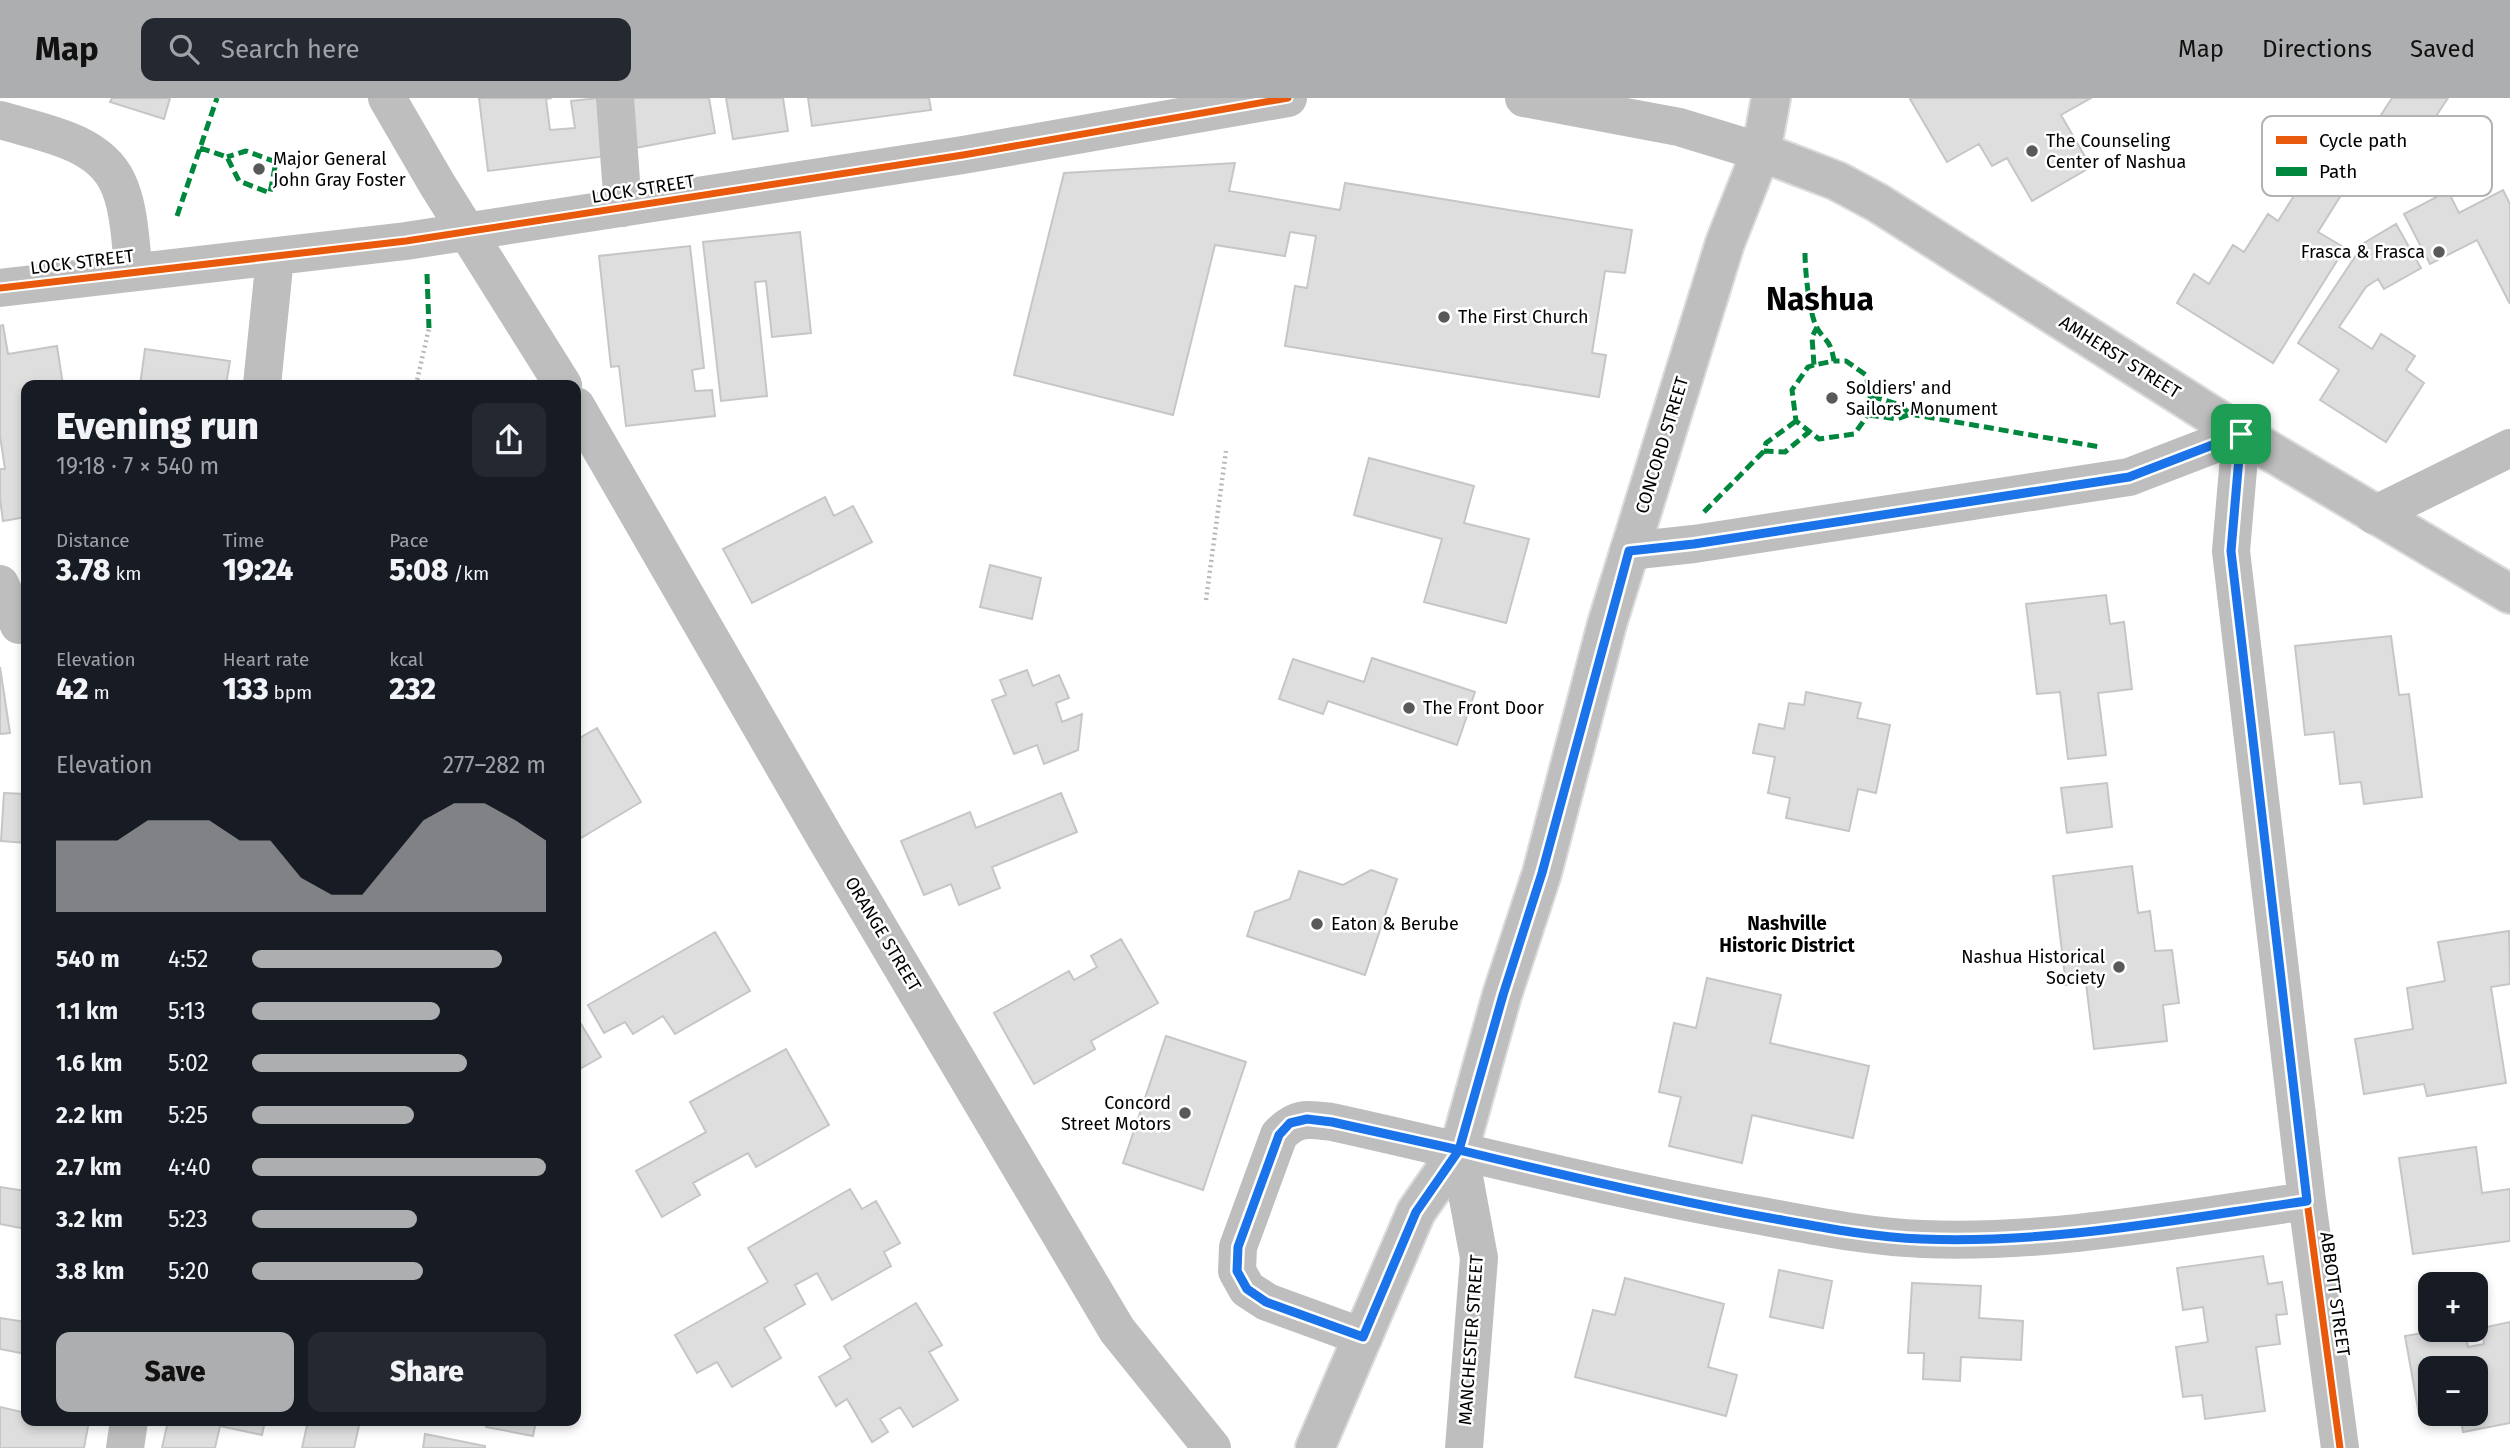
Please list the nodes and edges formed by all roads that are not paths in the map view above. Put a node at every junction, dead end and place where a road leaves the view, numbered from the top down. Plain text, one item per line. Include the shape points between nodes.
1 (387, 98) edge
2 (615, 98) edge
3 (1288, 98) edge
4 (1524, 98) edge
5 (1772, 98) edge
6 (0, 120) edge
7 (1761, 152) junction
8 (623, 208) junction
9 (468, 232) junction
10 (275, 257) junction
11 (134, 272) junction
12 (0, 288) edge
13 (263, 380) edge
14 (560, 380) edge
15 (581, 415) edge
16 (2241, 434) junction
17 (2510, 448) edge
18 (2374, 515) junction
19 (1629, 551) junction
20 (0, 584) edge
21 (2510, 594) edge
22 (19, 625) dead end
23 (1459, 1150) junction
24 (2307, 1201) junction
25 (1363, 1337) junction
26 (129, 1426) edge
27 (125, 1448) edge
28 (1212, 1448) edge
29 (1315, 1448) edge
30 (1464, 1448) edge
31 (2340, 1448) edge

1 - 9 street
2 - 8 street
3 - 8 street, LOCK STREET
4 - 7 street, AMHERST STREET via 1679,127
5 - 7 street, CONCORD STREET
6 - 11 street via 56,137 101,160 117,181
7 - 16 street, AMHERST STREET via 1837,181 1878,203
7 - 19 street, CONCORD STREET via 1728,234
8 - 9 street, LOCK STREET
9 - 10 street, LOCK STREET
9 - 14 street
10 - 11 street, LOCK STREET
10 - 13 street
11 - 12 street, LOCK STREET
15 - 28 street, ORANGE STREET via 1117,1330
16 - 18 street, AMHERST STREET
16 - 19 street via 2129,477
16 - 24 street, ABBOTT STREET via 2231,551
17 - 18 street
18 - 21 street, AMHERST STREET
19 - 23 street, CONCORD STREET via 1542,873
20 - 22 street
23 - 24 street via 1689,1203 1862,1234 1921,1239 2080,1234
23 - 25 street, CONCORD STREET via 1416,1212
23 - 25 street via 1307,1119 1290,1123 1279,1135 1238,1247 1237,1271 1247,1289 1266,1302
23 - 30 street, MANCHESTER STREET via 1479,1258
24 - 31 street, ABBOTT STREET
25 - 29 street, CONCORD STREET
26 - 27 street

